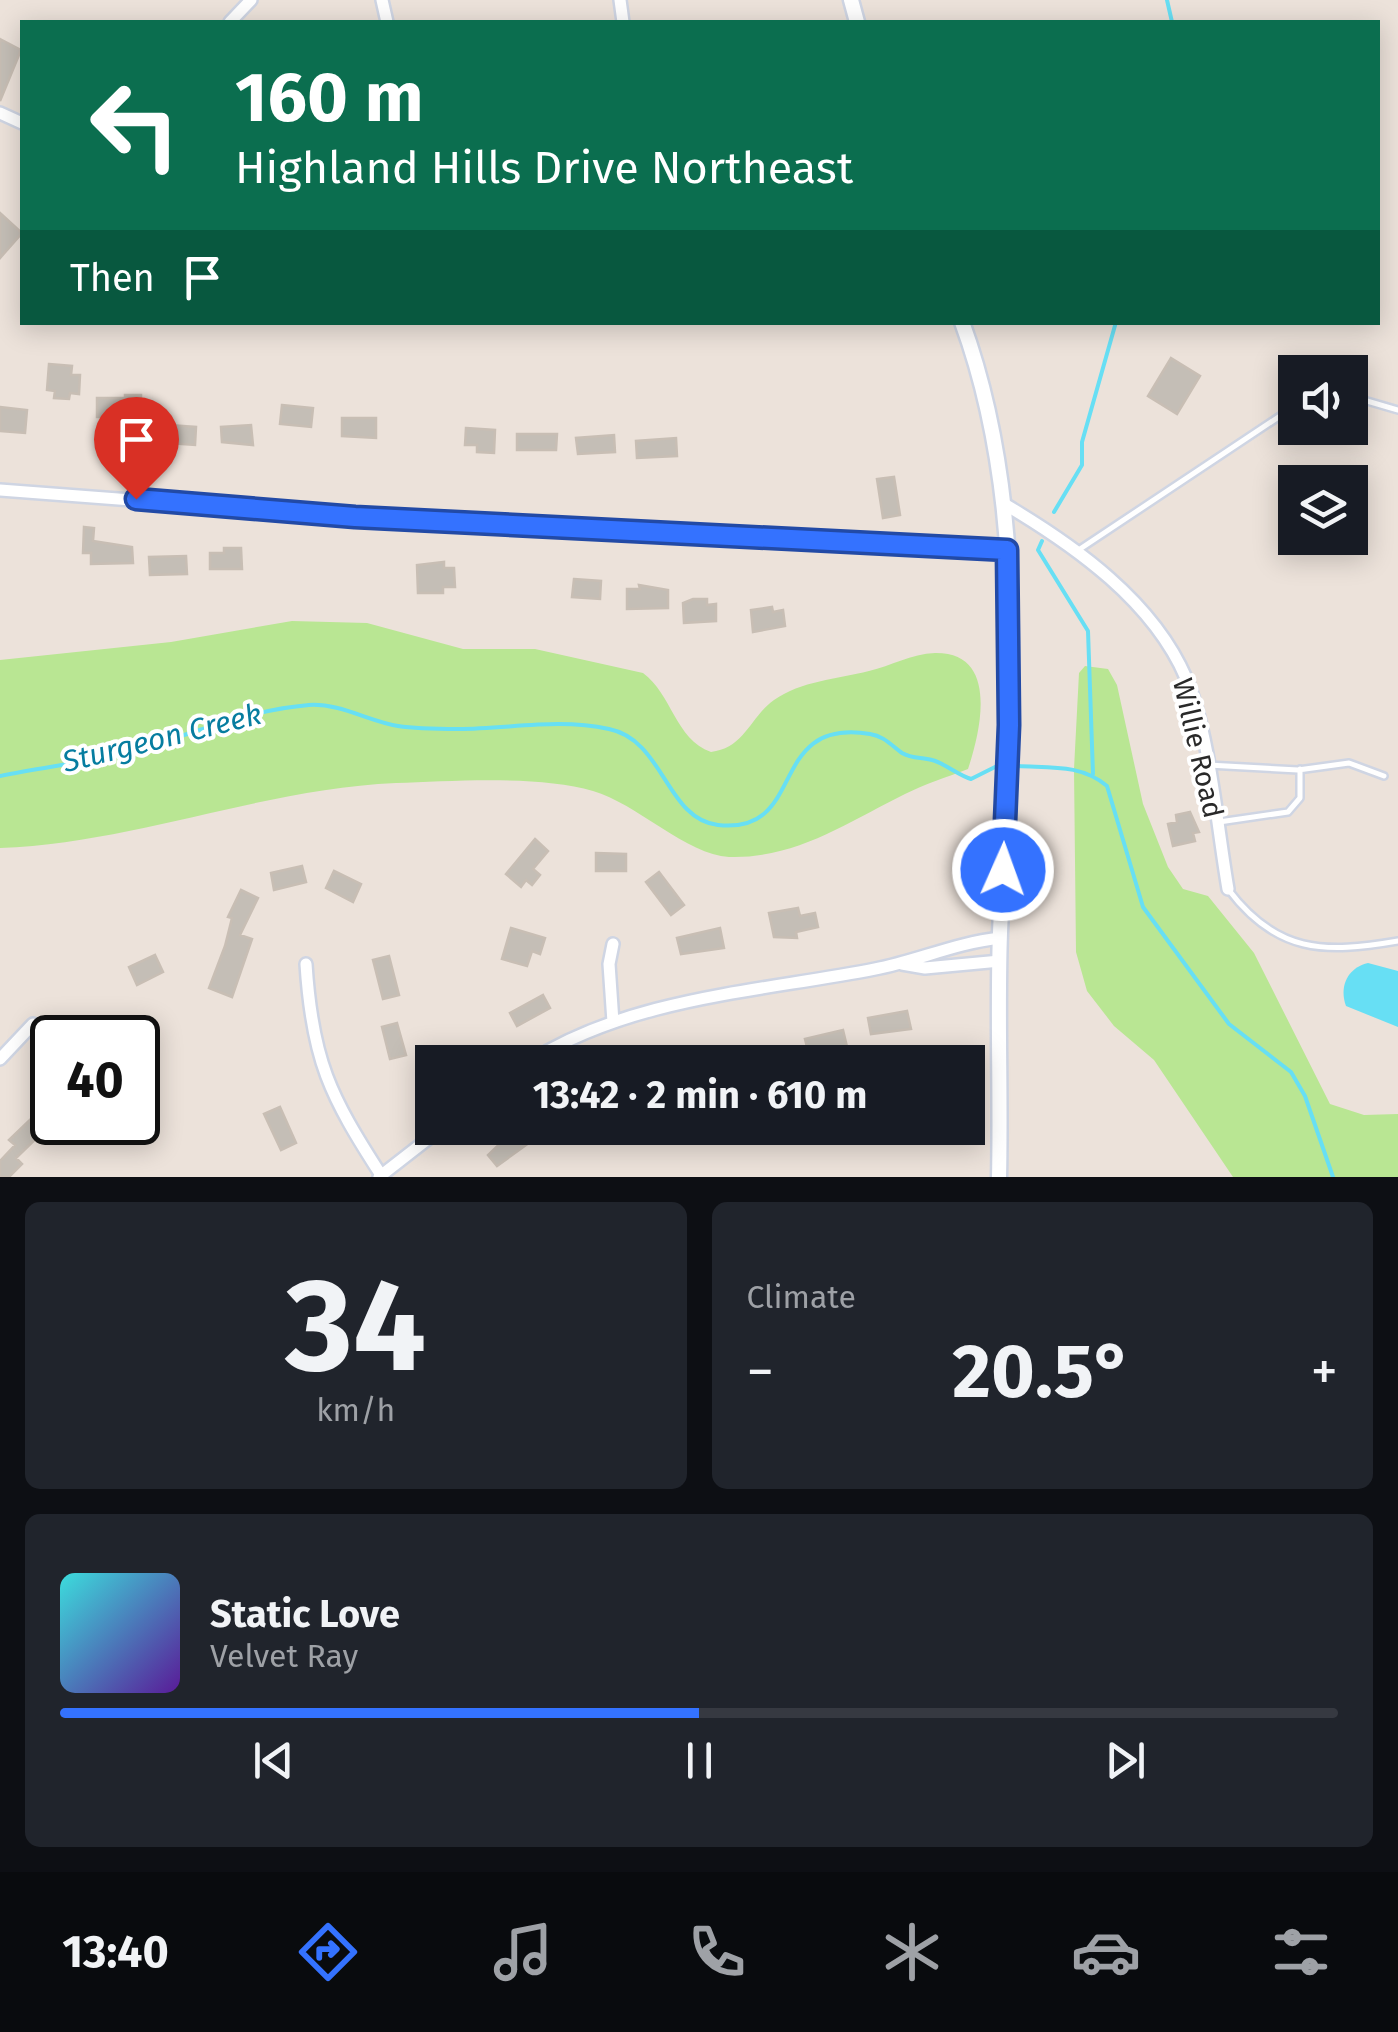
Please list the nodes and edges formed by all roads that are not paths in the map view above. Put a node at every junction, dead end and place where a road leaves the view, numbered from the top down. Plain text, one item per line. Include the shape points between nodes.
1 (251, 0) edge
2 (232, 20) edge
3 (963, 325) edge
4 (1368, 401) edge
5 (1398, 410) edge
6 (1278, 417) edge
7 (0, 490) edge
8 (1006, 505) junction
9 (1007, 550) junction
10 (1078, 551) junction
11 (1206, 765) junction
12 (1300, 770) junction
13 (1384, 776) dead end
14 (1216, 822) junction
15 (1228, 889) joint
16 (1000, 938) junction
17 (1398, 941) edge
18 (612, 944) dead end
19 (1000, 961) junction
20 (306, 964) dead end
21 (902, 964) junction
22 (613, 1022) junction
23 (30, 1027) edge
24 (565, 1045) edge
25 (0, 1060) edge
26 (420, 1145) edge
27 (380, 1176) edge
28 (999, 1177) edge

1 - 2 street
3 - 8 street
4 - 5 lane
6 - 10 lane
7 - 9 street via 355,517
8 - 9 street
8 - 10 street, Willie Road
9 - 16 street via 1009,725
10 - 11 street, Willie Road via 1153,622 1175,655 1188,681
11 - 12 lane
11 - 14 street, Willie Road
12 - 13 lane via 1349,763
12 - 14 lane via 1300,798 1288,812
14 - 15 street, Willie Road
15 - 17 lane via 1258,924 1285,942 1309,947
16 - 19 street
16 - 21 street via 945,946
18 - 22 street
19 - 21 street
19 - 28 street
20 - 27 street via 324,1078
21 - 22 street
22 - 24 street
23 - 25 street
26 - 27 street

